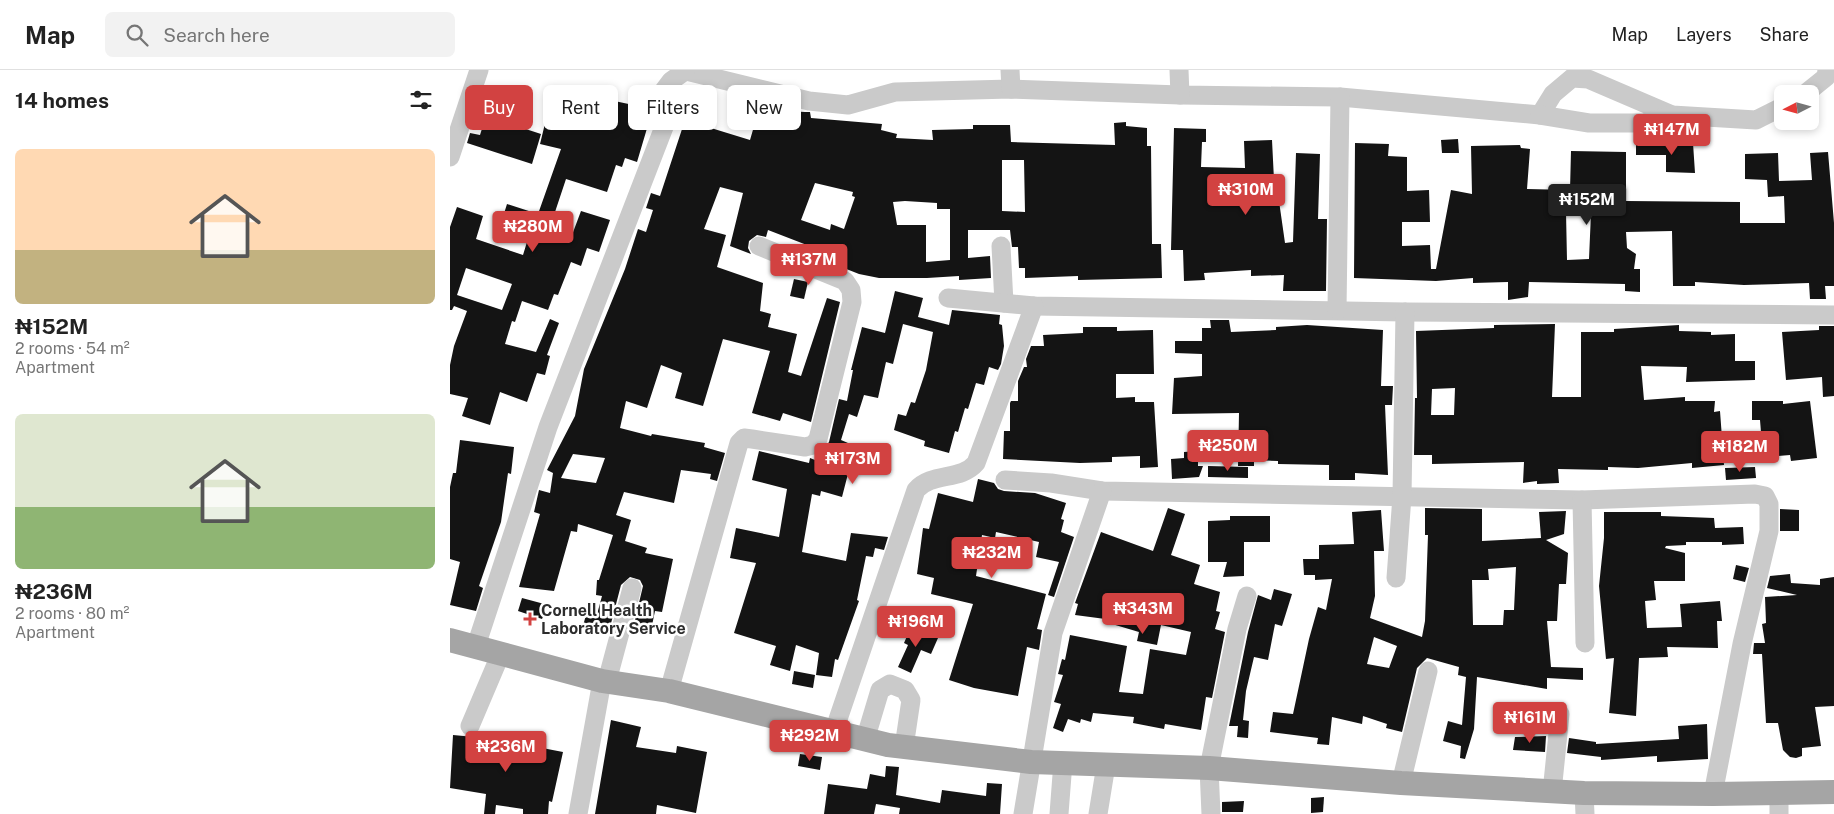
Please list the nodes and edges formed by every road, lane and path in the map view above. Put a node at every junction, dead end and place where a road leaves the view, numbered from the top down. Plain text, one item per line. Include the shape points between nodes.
1 (479, 70) edge
2 (1010, 70) edge
3 (1179, 70) edge
4 (684, 71) edge
5 (1829, 73) edge
6 (1816, 85) edge
7 (1011, 89) junction
8 (1180, 95) junction
9 (1340, 97) junction
10 (1774, 111) edge
11 (1540, 115) junction
12 (1672, 115) junction
13 (450, 157) edge
14 (759, 246) dead end
15 (1001, 246) dead end
16 (948, 298) dead end
17 (1004, 303) junction
18 (1034, 306) junction
19 (1337, 310) junction
20 (1405, 312) junction
21 (1834, 315) edge
22 (1005, 480) dead end
23 (1102, 491) junction
24 (1402, 496) junction
25 (1582, 500) junction
26 (1396, 578) dead end
27 (632, 588) dead end
28 (1246, 596) dead end
29 (450, 640) edge
30 (1585, 644) dead end
31 (476, 646) junction
32 (501, 653) junction
33 (1428, 671) dead end
34 (604, 681) junction
35 (669, 691) junction
36 (1560, 714) dead end
37 (470, 726) dead end
38 (834, 731) junction
39 (865, 740) junction
40 (904, 746) junction
41 (1031, 762) junction
42 (1063, 762) junction
43 (1106, 765) junction
44 (1209, 768) junction
45 (1401, 783) junction
46 (1552, 792) junction
47 (1834, 792) edge
48 (1713, 794) junction
49 (1779, 803) edge
50 (1585, 804) edge
51 (578, 814) edge
52 (1023, 814) edge
53 (1059, 814) edge
54 (1098, 814) edge
55 (1211, 814) edge

1 - 13 street
2 - 7 street
3 - 8 street
4 - 7 street via 809,101 848,105 895,92
4 - 31 street via 662,93 664,127 548,427
5 - 6 street
7 - 8 street
8 - 9 street
9 - 11 street
9 - 19 street
10 - 12 street via 1756,120
11 - 12 street via 1589,123 1644,123
11 - 12 street via 1553,94 1572,78 1588,79
14 - 35 street via 845,281 851,290 852,302 818,439 805,447 752,438 739,442
15 - 17 street
16 - 17 street
17 - 18 street
18 - 19 street
18 - 38 street via 976,463 970,470 930,480 916,490
19 - 20 street
20 - 21 street
20 - 24 street
22 - 23 street
23 - 24 street
23 - 41 street via 1053,633
24 - 25 street
24 - 26 street
25 - 30 street
25 - 48 street via 1755,494 1768,500 1769,531 1742,644
27 - 34 street
28 - 44 street
29 - 31 main road
31 - 32 main road
32 - 34 main road
32 - 37 street
33 - 45 street
34 - 35 main road
34 - 51 street
35 - 38 main road
36 - 46 street
38 - 39 main road
39 - 40 main road
39 - 40 street via 880,690 890,684 905,690 911,700
40 - 41 main road
41 - 42 main road
41 - 52 street
42 - 43 main road
42 - 53 street
43 - 44 main road
43 - 54 street
44 - 45 main road
44 - 55 street
45 - 46 main road
46 - 50 main road
47 - 49 main road
48 - 49 main road
48 - 50 main road

